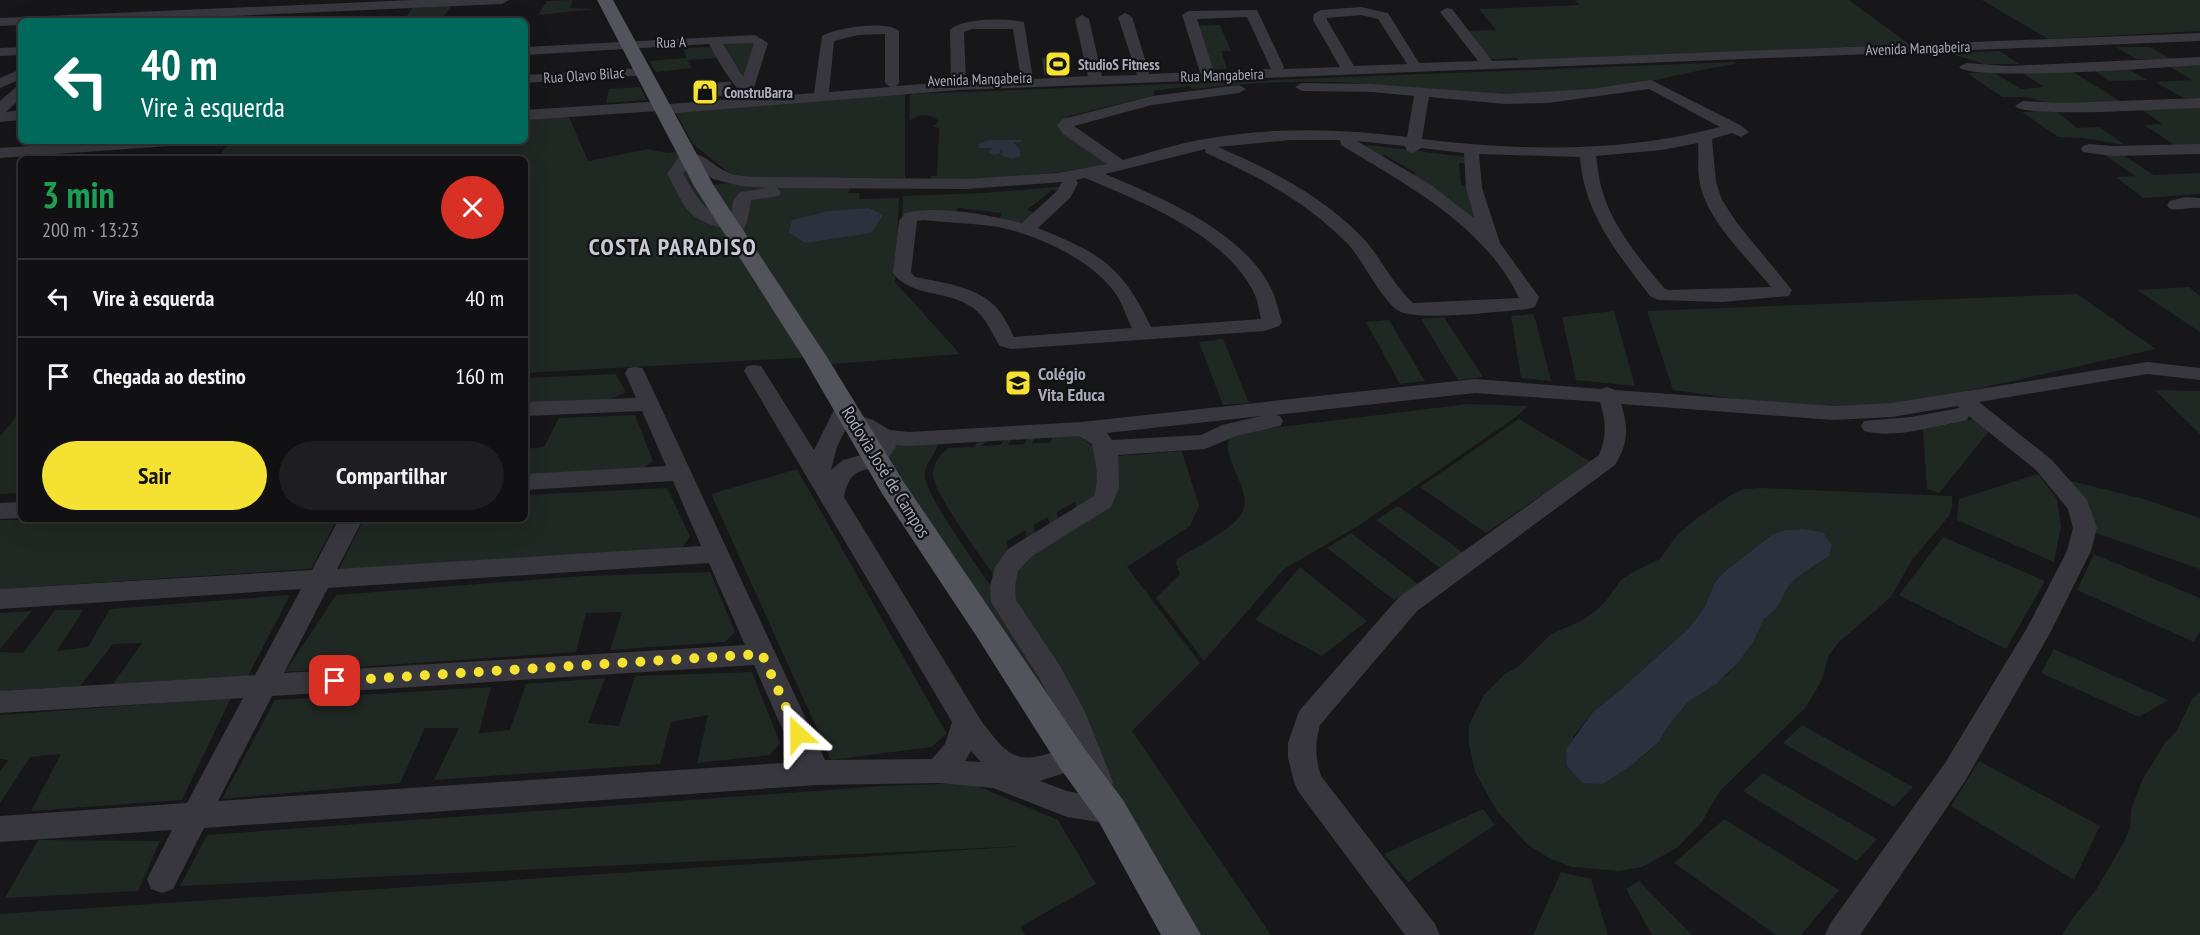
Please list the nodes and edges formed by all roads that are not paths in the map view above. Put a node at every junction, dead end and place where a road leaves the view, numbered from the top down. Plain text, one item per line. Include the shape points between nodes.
1 (206, 0) edge
2 (502, 0) edge
3 (604, 0) edge
4 (373, 3) edge
5 (1447, 12) dead end
6 (1125, 17) dead end
7 (185, 18) edge
8 (359, 18) edge
9 (1082, 19) dead end
10 (18, 21) edge
11 (0, 22) edge
12 (2200, 37) edge
13 (714, 40) junction
14 (628, 43) junction
15 (18, 51) edge
16 (528, 51) edge
17 (0, 52) edge
18 (1515, 58) dead end
19 (1636, 60) joint
20 (2200, 61) edge
21 (1413, 62) junction
22 (1486, 62) junction
23 (755, 64) junction
24 (1277, 67) junction
25 (1347, 67) junction
26 (1966, 67) dead end
27 (730, 69) junction
28 (642, 72) junction
29 (1142, 72) junction
30 (1208, 73) junction
31 (18, 75) edge
32 (1027, 76) junction
33 (1096, 77) junction
34 (528, 80) edge
35 (892, 82) junction
36 (959, 83) junction
37 (0, 86) edge
38 (18, 86) edge
39 (821, 92) junction
40 (18, 93) edge
41 (747, 93) junction
42 (1422, 93) junction
43 (2200, 103) edge
44 (662, 105) junction
45 (2023, 106) dead end
46 (0, 109) edge
47 (18, 115) edge
48 (528, 115) edge
49 (0, 117) edge
50 (1739, 130) junction
51 (1271, 140) junction
52 (1347, 142) junction
53 (1706, 142) junction
54 (127, 144) edge
55 (1413, 145) junction
56 (2089, 149) dead end
57 (2200, 149) edge
58 (1212, 150) junction
59 (0, 153) edge
60 (1471, 154) junction
61 (1586, 154) junction
62 (687, 157) junction
63 (1121, 166) junction
64 (1093, 175) junction
65 (1070, 183) junction
66 (744, 188) junction
67 (912, 188) junction
68 (2200, 203) edge
69 (2176, 205) dead end
70 (711, 208) junction
71 (1026, 229) junction
72 (1492, 246) junction
73 (1144, 334) junction
74 (2198, 365) edge
75 (754, 371) dead end
76 (635, 373) dead end
77 (2200, 385) edge
78 (1610, 401) junction
79 (649, 404) junction
80 (1971, 406) junction
81 (528, 409) edge
82 (848, 414) junction
83 (1180, 419) junction
84 (1080, 429) junction
85 (909, 440) junction
86 (1189, 444) junction
87 (826, 447) junction
88 (1104, 448) junction
89 (804, 451) junction
90 (876, 460) junction
91 (680, 473) junction
92 (819, 474) junction
93 (528, 482) edge
94 (832, 497) junction
95 (18, 510) edge
96 (0, 511) edge
97 (349, 522) edge
98 (717, 554) junction
99 (320, 579) junction
100 (0, 598) edge
101 (762, 654) junction
102 (264, 686) junction
103 (0, 702) edge
104 (966, 721) junction
105 (1072, 759) junction
106 (995, 767) junction
107 (939, 771) junction
108 (816, 774) junction
109 (1111, 811) junction
110 (195, 816) junction
111 (0, 829) edge
112 (162, 879) dead end
113 (1182, 935) edge
114 (1424, 935) edge
115 (1841, 935) edge

1 - 7 street
2 - 4 street
3 - 14 main road, Rodovia José de Campos
4 - 7 street
4 - 8 street
5 - 22 street
6 - 29 street
9 - 33 street
10 - 11 street
12 - 19 street, Avenida Mangabeira
13 - 14 street, Rua A
13 - 23 street, Rua A via 759,40
13 - 27 street
14 - 16 street, Rua A
14 - 28 main road, Rodovia José de Campos
15 - 17 street
18 - 22 street, Avenida Mangabeira
19 - 22 street, Rua Mangabeira
20 - 26 street via 2008,70
21 - 22 street, Avenida Mangabeira
21 - 25 street, Avenida Mangabeira
21 - 25 street via 1386,19 1377,13 1326,13 1319,17
22 - 25 street, Rua Mangabeira
23 - 27 street
23 - 41 street
24 - 25 street, Avenida Mangabeira
24 - 30 street, Avenida Mangabeira
24 - 30 street via 1252,13 1189,15
25 - 30 street, Rua Mangabeira
27 - 41 street
28 - 34 street, Rua Olavo Bilac
28 - 44 main road, Rodovia José de Campos
29 - 30 street, Avenida Mangabeira
29 - 33 street, Avenida Mangabeira
30 - 33 street, Rua Mangabeira
31 - 37 street
32 - 33 street, Avenida Mangabeira
32 - 36 street, Avenida Mangabeira
32 - 36 street via 1017,24 958,28
33 - 36 street, Rua Mangabeira
35 - 36 street, Avenida Mangabeira
35 - 39 street, Avenida Mangabeira
35 - 39 street via 891,30 830,35
36 - 39 street, Rua Mangabeira
37 - 38 street
39 - 41 street, Avenida Mangabeira
39 - 44 street, Rua Mangabeira
40 - 46 street
41 - 44 street, Avenida Mangabeira
42 - 50 street via 1548,98 1650,84
42 - 55 street
42 - 63 street via 1322,86 1215,91 1124,107 1065,125 1069,132
43 - 45 street
44 - 48 street
44 - 62 main road, Rodovia José de Campos
47 - 49 street
50 - 53 street
50 - 61 street
51 - 52 street
51 - 55 street via 1332,134
51 - 58 street
51 - 63 street via 1195,146
52 - 55 street
52 - 72 street via 1426,188
53 - 61 street via 1627,154
53 - 61 street via 1706,170 1713,197 1782,292 1699,296 1665,296 1657,292 1607,225 1594,193
54 - 59 street
55 - 60 street
55 - 61 street
56 - 57 street
58 - 64 street
58 - 72 street via 1251,168 1320,211 1355,241 1402,304 1411,309 1528,303 1529,297
60 - 61 street via 1526,158
60 - 72 street via 1474,189
62 - 66 street via 701,160
62 - 70 main road, Rodovia José de Campos
63 - 64 street
64 - 65 street
64 - 67 street
64 - 73 street via 1153,200 1214,238 1243,264 1262,292 1272,320 1265,325
65 - 67 street via 1003,190
65 - 71 street via 1064,194
66 - 67 street via 768,192
66 - 70 street
66 - 70 street via 742,213
68 - 69 street
70 - 82 main road, Rodovia José de Campos via 815,357
71 - 73 street via 1071,248 1105,270 1127,296
71 - 73 street via 974,219 915,216 908,221 902,273 909,280 961,293 979,303 992,314 1007,342
74 - 80 street via 2101,374
75 - 89 street
76 - 79 street
77 - 80 street via 2127,384
78 - 80 street via 1856,426 1911,424
78 - 83 street via 1475,386
78 - 86 street via 1473,398 1262,422
78 - 114 street via 1617,440 1607,460 1408,604 1309,719 1302,735 1302,764 1308,782
79 - 81 street
79 - 91 street
80 - 115 street via 2044,465 2079,506 2085,528 2079,551 2036,635 1955,772
82 - 85 street via 885,437
82 - 87 street
82 - 90 main road, Rodovia José de Campos
83 - 84 street
83 - 86 street via 1187,426
84 - 85 street
84 - 88 street via 1100,438
85 - 90 street via 888,445
86 - 88 street
87 - 89 street
87 - 92 street
88 - 109 street via 1109,480 1103,501 1011,560 1001,588 1004,602 1051,674 1075,720
89 - 92 street
90 - 94 street via 853,464 841,471
90 - 105 main road, Rodovia José de Campos
91 - 93 street
91 - 98 street
92 - 94 street
94 - 104 street
95 - 96 street
97 - 99 street
98 - 99 street
98 - 101 street
99 - 100 street
99 - 102 street
101 - 102 street
101 - 108 street
102 - 103 street
102 - 110 street
104 - 106 street
104 - 107 street via 957,750
105 - 106 street via 1038,770
105 - 109 main road, Rodovia José de Campos
106 - 107 street
106 - 109 street via 1067,804
107 - 108 street
108 - 110 street
109 - 113 main road, Rodovia José de Campos
110 - 111 street
110 - 112 street

